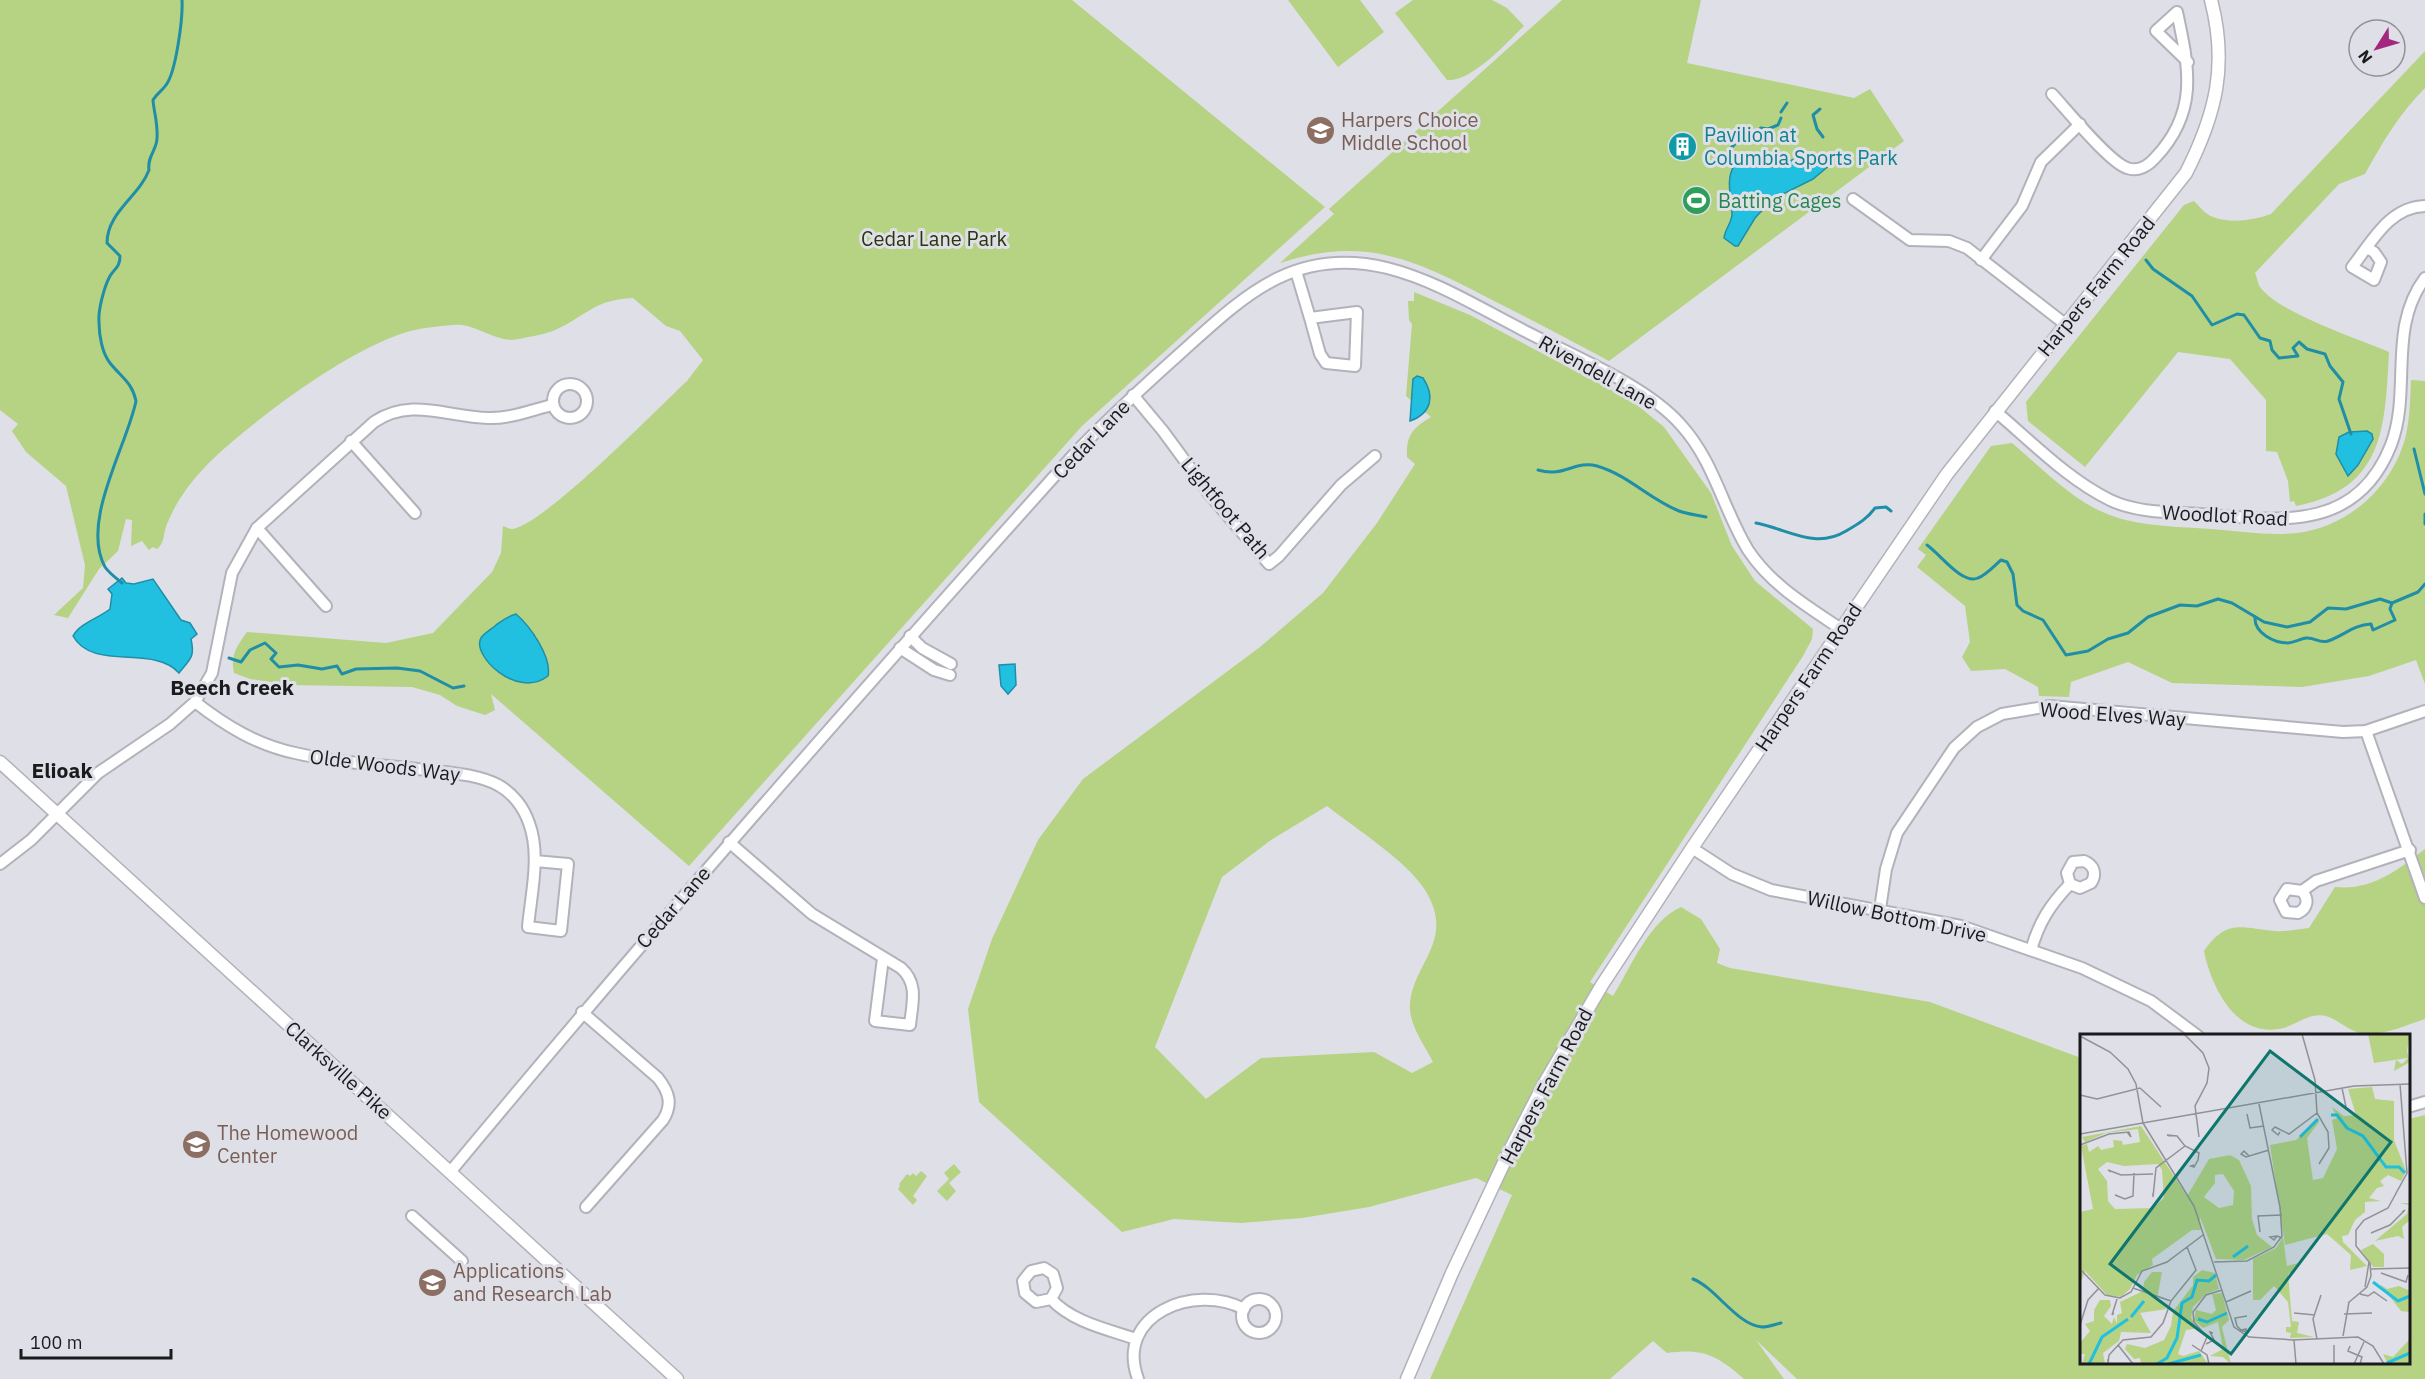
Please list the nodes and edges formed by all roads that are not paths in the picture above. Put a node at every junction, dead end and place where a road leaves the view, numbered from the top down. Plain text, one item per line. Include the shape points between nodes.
1 (2211, 0) edge
2 (2188, 62) dead end
3 (2052, 94) dead end
4 (2080, 124) junction
5 (1853, 199) dead end
6 (2425, 206) edge
7 (2367, 248) dead end
8 (1981, 260) junction
9 (1296, 271) junction
10 (2425, 278) edge
11 (1310, 318) junction
12 (2065, 324) junction
13 (1133, 395) junction
14 (552, 405) dead end
15 (1995, 411) junction
16 (351, 441) junction
17 (1375, 456) dead end
18 (415, 513) dead end
19 (257, 528) junction
20 (326, 606) dead end
21 (1841, 629) junction
22 (910, 636) junction
23 (900, 648) junction
24 (195, 702) junction
25 (2425, 711) edge
26 (2366, 731) junction
27 (0, 762) edge
28 (57, 813) junction
29 (729, 842) junction
30 (1692, 848) junction
31 (2410, 850) junction
32 (535, 861) junction
33 (0, 864) edge
34 (2070, 884) dead end
35 (2302, 891) dead end
36 (2425, 898) edge
37 (1880, 909) junction
38 (2031, 950) junction
39 (883, 958) junction
40 (582, 1012) junction
41 (2197, 1034) edge
42 (2425, 1102) edge
43 (2410, 1107) edge
44 (451, 1171) junction
45 (586, 1207) dead end
46 (412, 1216) dead end
47 (462, 1261) dead end
48 (1051, 1299) dead end
49 (1244, 1309) dead end
50 (1136, 1339) junction
51 (677, 1379) edge
52 (1138, 1379) edge
53 (1407, 1379) edge

1 - 12 main road, Harpers Farm Road via 2219,64 2217,93 2207,130 2172,192
2 - 4 street via 2185,109 2160,154 2144,167 2136,170 2118,163
3 - 4 street
4 - 8 street via 2041,162 2022,206
5 - 8 street via 1910,240 1959,243
6 - 7 street via 2399,212
8 - 12 street
9 - 11 street
9 - 13 street, Cedar Lane via 1249,293
9 - 21 street, Rivendell Lane via 1356,263 1404,273 1449,291 1654,401 1693,439 1741,538 1760,566 1782,588
10 - 15 street, Woodlot Road via 2404,321 2396,425 2384,461 2357,494 2309,517 2275,520 2129,507 2096,493
11 - 11 street via 1326,363 1355,366 1357,312
12 - 15 main road, Harpers Farm Road
13 - 17 street, Lightfoot Path via 1269,564 1341,485
13 - 22 street, Cedar Lane via 1077,451
14 - 16 street via 490,418 409,408 383,416
15 - 21 main road, Harpers Farm Road
16 - 18 street
16 - 19 street
19 - 20 street
19 - 24 street via 232,573 212,673
21 - 30 main road, Harpers Farm Road
22 - 23 street, Cedar Lane
22 - 23 street via 950,669 934,670
23 - 29 street, Cedar Lane
24 - 28 street via 98,773
24 - 32 street, Olde Woods Way via 241,734 296,753 470,776 493,783 512,795 522,808 533,837
25 - 26 street, Wood Elves Way
26 - 31 street
26 - 37 street, Wood Elves Way via 2326,732 2050,706 2002,714 1977,727 1954,748 1903,825 1886,869
27 - 28 main road, Clarksville Pike
28 - 33 street
28 - 44 main road, Clarksville Pike
29 - 39 street via 812,914
29 - 40 street, Cedar Lane
30 - 37 street, Willow Bottom Drive via 1750,883 1771,890
30 - 53 main road, Harpers Farm Road via 1602,985 1544,1084 1452,1273
31 - 35 street via 2316,881
31 - 36 street
32 - 32 street, Olde Woods Way via 528,927 561,931 568,864
34 - 38 street via 2042,918
37 - 38 street, Willow Bottom Drive via 1961,926
38 - 41 street, Willow Bottom Drive via 2102,976 2151,1000
39 - 39 street via 902,968 912,981 910,1025 875,1021
40 - 44 street, Cedar Lane
40 - 45 street via 658,1078 667,1089 669,1100 663,1120
42 - 43 street
44 - 51 main road, Clarksville Pike
46 - 47 street
48 - 50 street via 1071,1316
49 - 50 street via 1220,1300 1178,1303 1150,1320
50 - 52 street via 1134,1363

